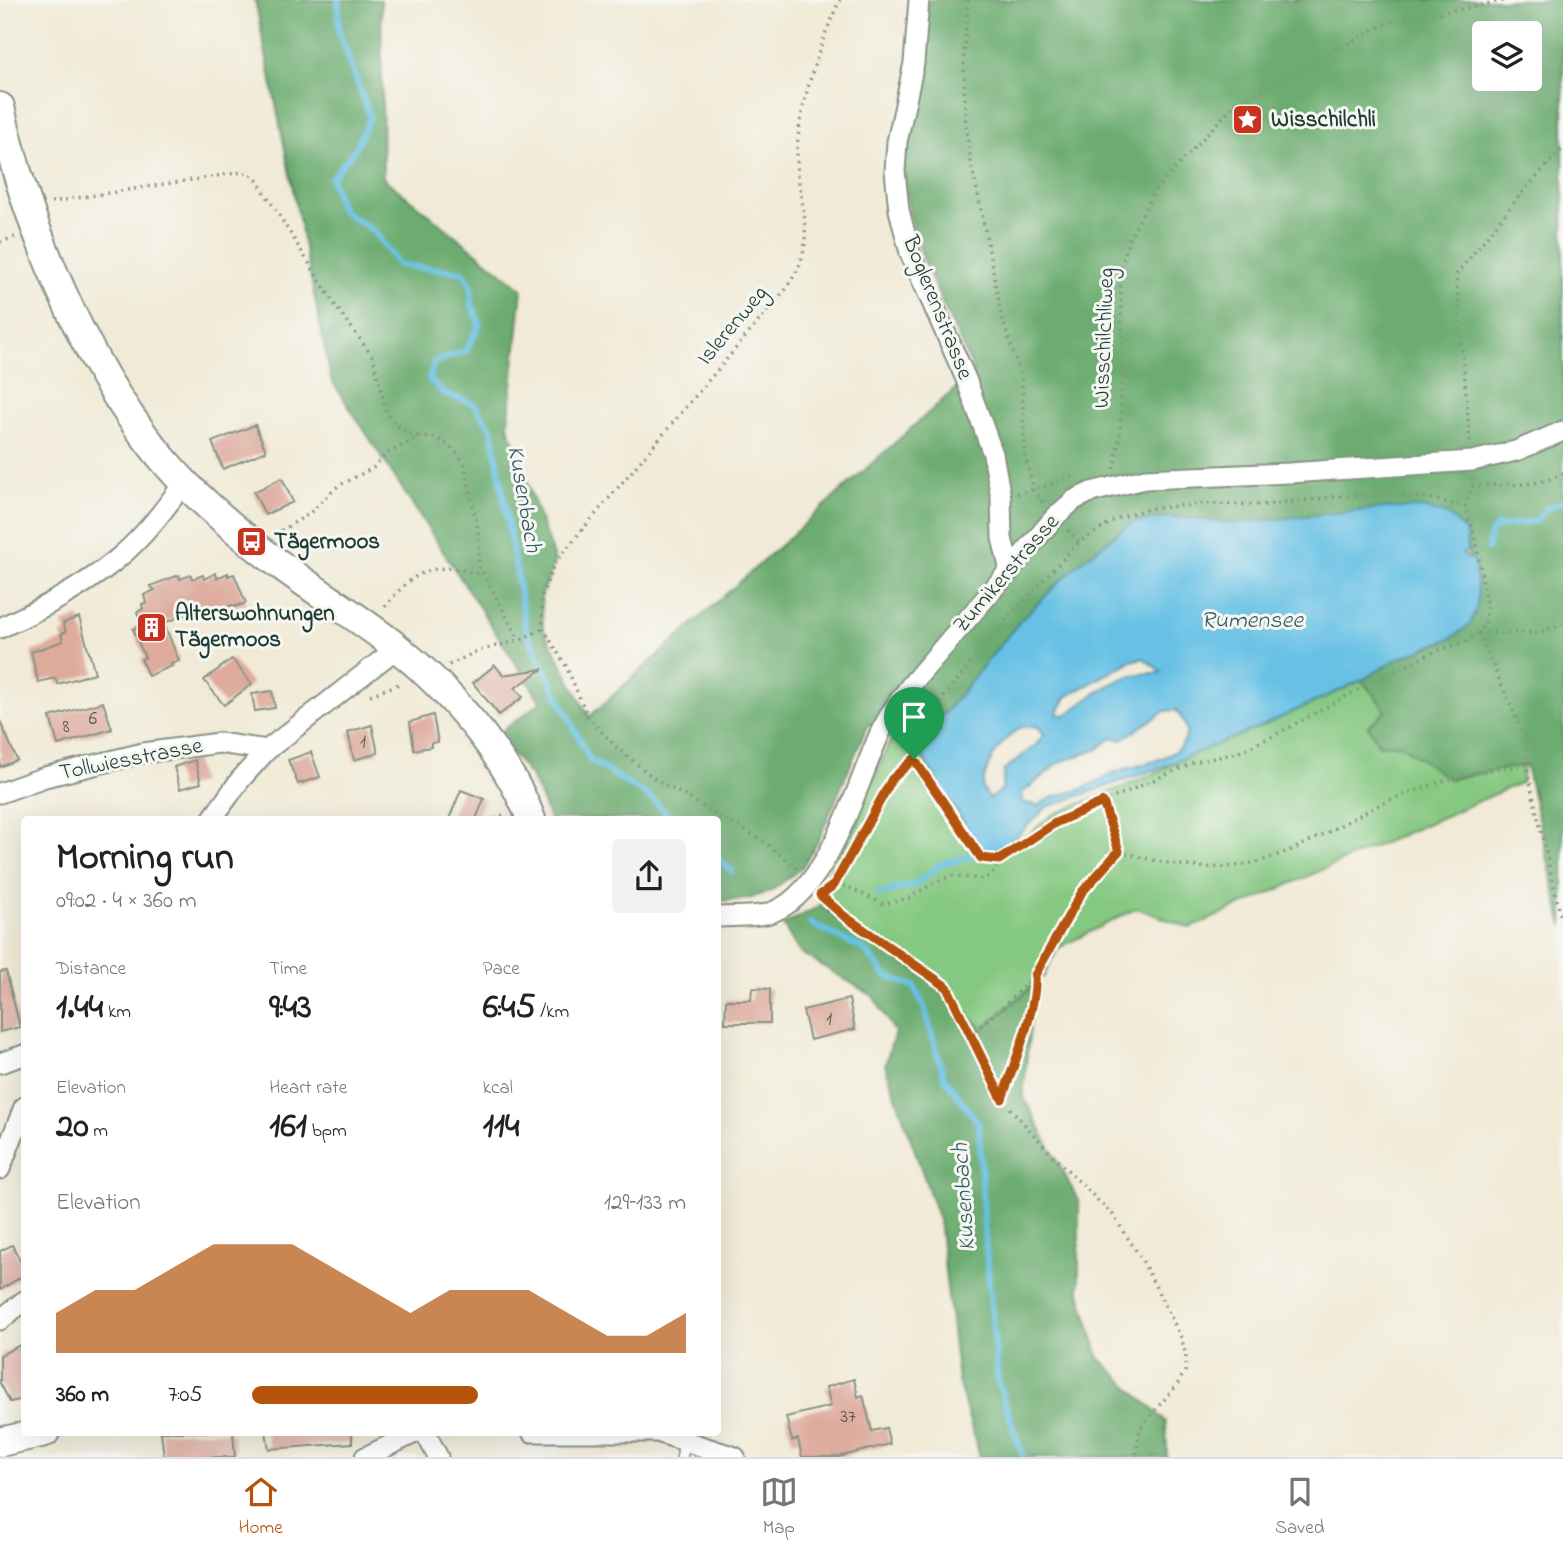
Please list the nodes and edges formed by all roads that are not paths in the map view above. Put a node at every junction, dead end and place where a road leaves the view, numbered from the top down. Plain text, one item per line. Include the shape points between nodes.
1 (919, 0) edge
2 (0, 107) edge
3 (1563, 431) edge
4 (184, 483) junction
5 (1010, 570) junction
6 (0, 628) edge
7 (397, 648) junction
8 (267, 750) junction
9 (0, 793) edge
10 (214, 816) edge
11 (530, 816) edge
12 (721, 917) edge
13 (21, 1056) edge
14 (0, 1063) edge
15 (21, 1115) edge
16 (0, 1169) edge
17 (21, 1303) edge
18 (0, 1320) edge
19 (27, 1436) edge
20 (409, 1436) edge
21 (427, 1436) edge
22 (663, 1436) edge
23 (0, 1442) edge
24 (683, 1450) edge
25 (365, 1457) edge
26 (438, 1457) edge
27 (735, 1457) edge

1 - 5 street, Boglerenstrasse via 914,63 897,142 899,211 911,253 993,454
2 - 4 main road via 28,206 71,310 126,410
3 - 5 street, Zumikerstrasse via 1516,452 1472,461 1145,479 1112,485 1074,500
4 - 6 street via 153,524 117,559 78,587
4 - 7 main road via 255,545
5 - 12 street, Zumikerstrasse via 895,707 831,850 809,884 784,906 766,914
7 - 8 street
7 - 11 main road via 455,702 488,741 515,782
8 - 9 street, Tollwiesstrasse via 219,743 143,753
8 - 10 street
13 - 14 street
15 - 16 street
17 - 18 street
19 - 23 main road
20 - 25 street
21 - 26 street
22 - 24 street
24 - 27 street

